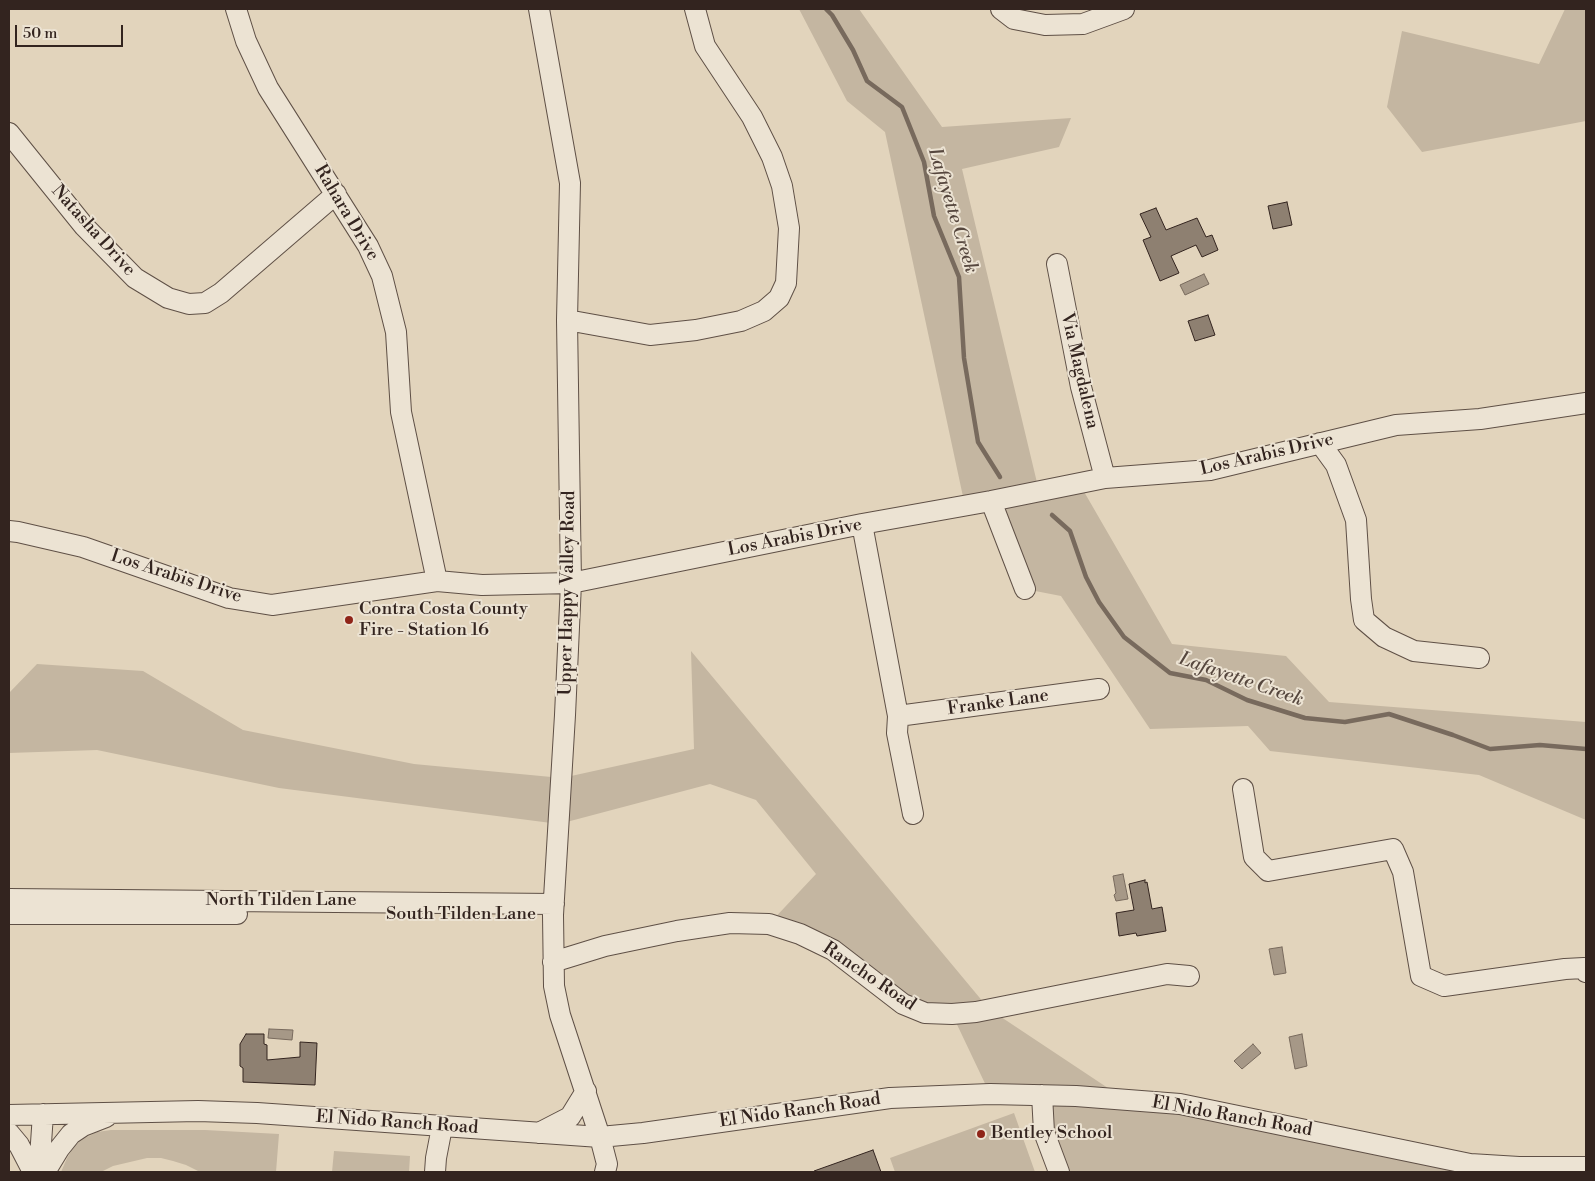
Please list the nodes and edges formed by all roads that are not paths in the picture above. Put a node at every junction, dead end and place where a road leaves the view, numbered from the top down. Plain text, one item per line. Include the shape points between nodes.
1 (236, 9) edge
2 (539, 9) edge
3 (695, 9) edge
4 (1001, 9) edge
5 (1124, 9) edge
6 (9, 133) edge
7 (336, 194) junction
8 (1057, 264) dead end
9 (567, 320) junction
10 (1586, 403) edge
11 (1320, 444) junction
12 (1105, 478) junction
13 (991, 501) junction
14 (862, 524) junction
15 (9, 531) edge
16 (437, 582) junction
17 (571, 583) junction
18 (1025, 589) dead end
19 (1479, 658) dead end
20 (1099, 689) dead end
21 (898, 716) junction
22 (1243, 789) dead end
23 (912, 814) dead end
24 (9, 899) edge
25 (554, 909) junction
26 (9, 914) edge
27 (553, 962) junction
28 (1586, 972) edge
29 (1190, 976) dead end
30 (586, 1092) junction
31 (1042, 1096) junction
32 (115, 1113) junction
33 (43, 1114) junction
34 (9, 1115) edge
35 (442, 1127) junction
36 (9, 1133) edge
37 (539, 1133) junction
38 (600, 1137) junction
39 (1586, 1167) edge
40 (33, 1172) edge
41 (39, 1172) edge
42 (45, 1172) edge
43 (435, 1172) edge
44 (605, 1172) edge
45 (1059, 1172) edge

1 - 7 street, Rahara Drive via 246,41 268,88
2 - 9 street, Upper Happy Valley Road via 570,183
3 - 9 street via 705,46 752,117 782,186 789,228 786,283 779,298 764,311 741,321 696,330 650,335
4 - 5 street via 1014,19 1045,25 1083,24
6 - 7 street, Natasha Drive via 84,226 135,278 168,298 189,304 205,303 221,292
7 - 16 street, Rahara Drive via 382,276 396,332 401,412
8 - 12 street, Via Magdalena via 1081,387
9 - 17 street, Upper Happy Valley Road
10 - 11 street, Los Arabis Drive via 1480,419 1396,425
11 - 12 street, Los Arabis Drive via 1210,470
11 - 19 street via 1336,465 1356,520 1364,620 1384,637 1414,650
12 - 13 street, Los Arabis Drive
13 - 14 street, Los Arabis Drive
13 - 18 street
14 - 17 street, Los Arabis Drive
14 - 21 street
15 - 16 street, Los Arabis Drive via 83,547 229,598 272,605
16 - 17 street, Los Arabis Drive via 482,585
17 - 25 street, Upper Happy Valley Road
20 - 21 street, Franke Lane
21 - 23 street via 897,733
22 - 28 street via 1254,856 1268,871 1393,849 1403,872 1421,976 1444,986 1565,969 1584,968
24 - 25 street, North Tilden Lane
25 - 26 street, South Tilden Lane
25 - 27 street, Upper Happy Valley Road
27 - 29 street, Rancho Road via 605,946 677,931 730,923 769,924 833,950 903,1004 925,1013 952,1014 1167,974
27 - 30 street, Upper Happy Valley Road via 560,1015
30 - 37 street via 570,1117
30 - 38 street, Upper Happy Valley Road
31 - 38 street, El Nido Ranch Road via 990,1094 890,1098
31 - 39 street, El Nido Ranch Road via 1180,1104 1470,1164
31 - 45 street via 1044,1132
32 - 33 street, El Nido Ranch Road
32 - 35 street, El Nido Ranch Road via 257,1113
32 - 42 street via 71,1134
33 - 34 street, El Nido Ranch Road
33 - 41 street
35 - 37 street, El Nido Ranch Road
35 - 43 street
36 - 40 street via 19,1144
37 - 38 street, El Nido Ranch Road
38 - 44 street, Upper Happy Valley Road via 607,1164

